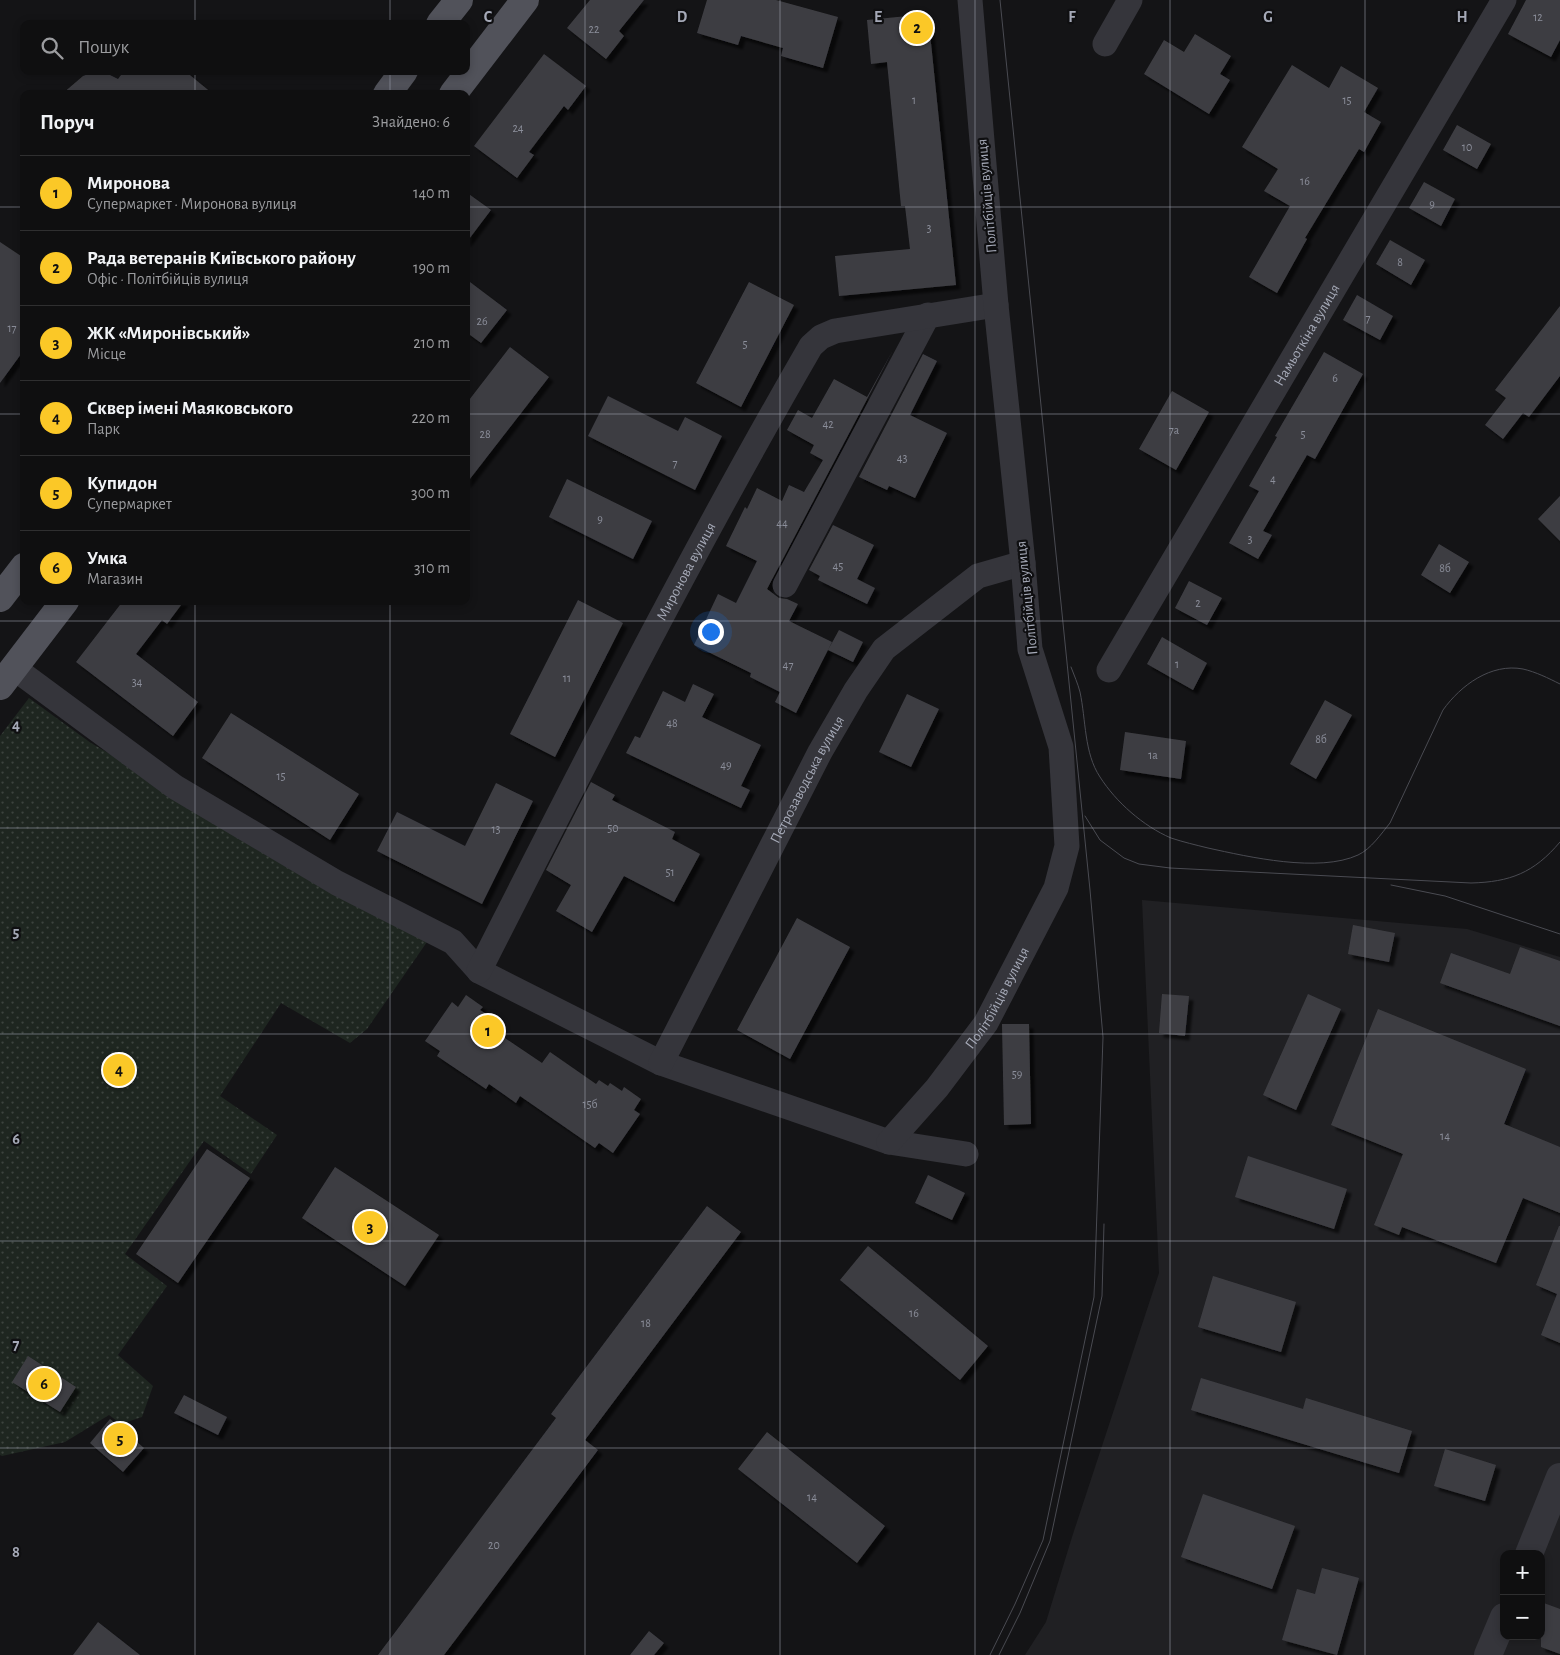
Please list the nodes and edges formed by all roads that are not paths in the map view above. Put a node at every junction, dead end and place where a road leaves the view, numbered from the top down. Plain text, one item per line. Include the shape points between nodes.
1 (458, 0) edge
2 (525, 0) edge
3 (970, 0) edge
4 (1130, 0) edge
5 (1504, 0) edge
6 (443, 20) edge
7 (1106, 44) dead end
8 (470, 72) edge
9 (401, 75) edge
10 (468, 75) edge
11 (390, 90) edge
12 (456, 90) edge
13 (996, 305) junction
14 (928, 315) junction
15 (1023, 563) junction
16 (20, 572) edge
17 (785, 585) dead end
18 (0, 598) edge
19 (62, 605) edge
20 (1109, 670) dead end
21 (7, 677) edge
22 (479, 971) junction
23 (661, 1063) junction
24 (890, 1142) junction
25 (966, 1154) dead end
26 (1560, 1477) edge
27 (1531, 1550) edge
28 (1500, 1626) edge
29 (1488, 1655) edge

1 - 6 main road
2 - 8 main road
3 - 13 street, Політбійців вулиця
4 - 7 street
5 - 20 street, Намьоткіна вулиця
9 - 11 main road
10 - 12 main road
13 - 14 street, Миронова вулиця
13 - 15 street, Політбійців вулиця
14 - 17 street
14 - 22 street, Миронова вулиця via 835,331 811,346 698,547
15 - 23 street, Петрозаводська вулиця via 978,576 884,649 820,752
15 - 24 street, Політбійців вулиця via 1030,649 1061,747 1067,846 1056,888 986,1023 937,1088
16 - 18 main road
19 - 21 main road
21 - 22 street via 176,787 338,882 453,942
22 - 23 street
23 - 24 street
24 - 25 street
26 - 27 street
28 - 29 street

